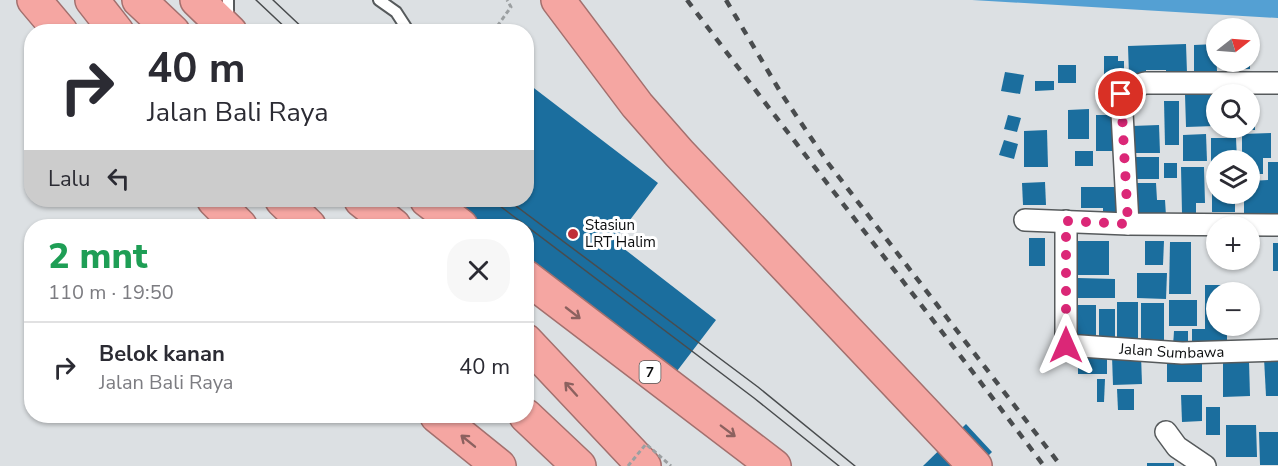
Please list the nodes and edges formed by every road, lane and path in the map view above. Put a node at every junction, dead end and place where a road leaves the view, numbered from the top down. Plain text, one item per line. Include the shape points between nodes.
1 (34, 0) edge
2 (92, 0) edge
3 (139, 0) edge
4 (197, 0) edge
5 (380, 0) edge
6 (507, 0) edge
7 (538, 0) edge
8 (558, 0) edge
9 (229, 21) edge
10 (54, 24) edge
11 (111, 24) edge
12 (164, 24) edge
13 (404, 24) edge
14 (499, 24) edge
15 (1278, 83) edge
16 (221, 207) edge
17 (289, 207) edge
18 (370, 207) edge
19 (436, 207) edge
20 (233, 219) edge
21 (302, 219) edge
22 (385, 219) edge
23 (452, 219) edge
24 (1025, 220) dead end
25 (1066, 221) junction
26 (1128, 224) junction
27 (1278, 225) edge
28 (534, 283) edge
29 (534, 349) edge
30 (1278, 350) edge
31 (446, 423) edge
32 (533, 423) edge
33 (1166, 432) dead end
34 (499, 466) edge
35 (579, 466) edge
36 (628, 466) edge
37 (644, 466) edge
38 (671, 466) edge
39 (774, 466) edge
40 (947, 466) edge
41 (975, 466) edge
42 (1206, 466) edge

1 - 10 highway
2 - 11 highway
3 - 12 highway
4 - 9 highway
5 - 13 lane
6 - 14 path via 511,7
7 - 40 highway via 663,167
8 - 41 highway via 679,153
15 - 26 street via 1145,83 1121,94
16 - 20 highway
17 - 21 highway
18 - 22 highway
19 - 23 highway
24 - 25 street
25 - 26 street
25 - 30 street, Jalan Sumbawa via 1066,345 1182,353
26 - 27 street
28 -> 39 highway, 7
37 -> 29 highway
34 -> 31 highway
32 - 35 highway
33 - 42 street via 1177,447
36 - 38 path, bridge via 646,444

